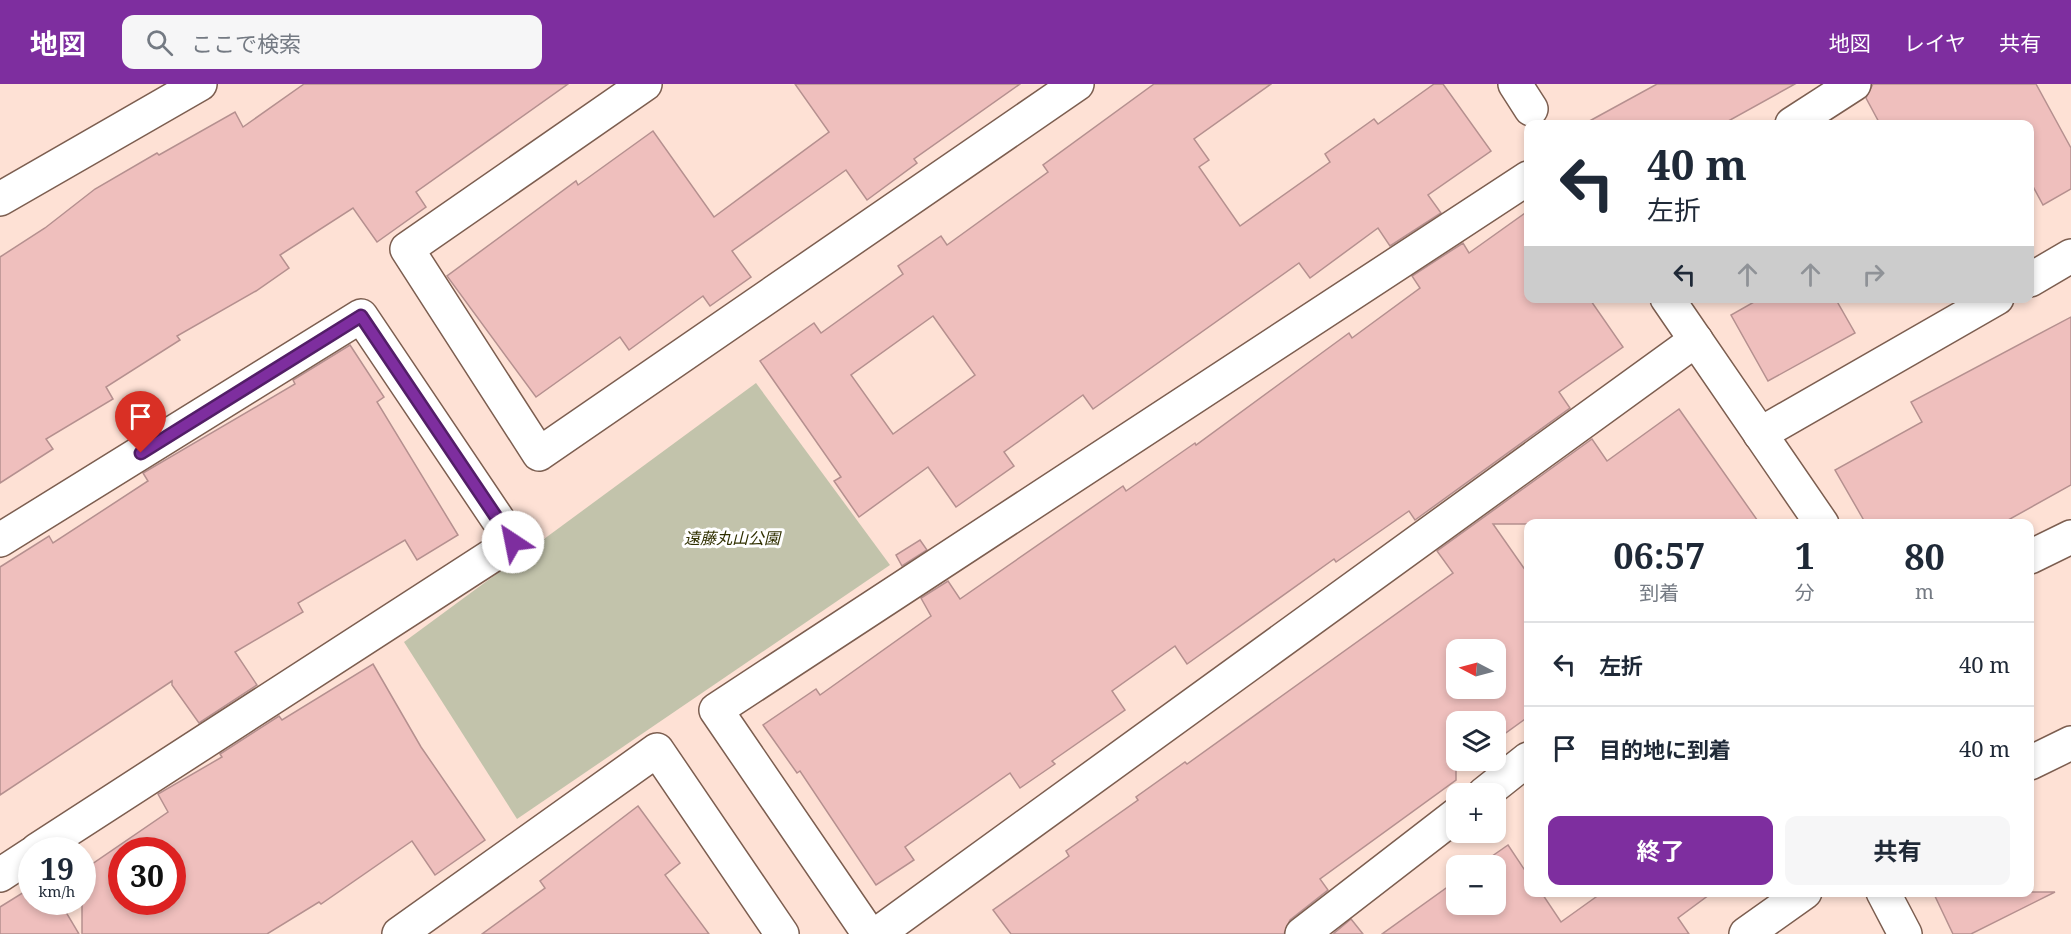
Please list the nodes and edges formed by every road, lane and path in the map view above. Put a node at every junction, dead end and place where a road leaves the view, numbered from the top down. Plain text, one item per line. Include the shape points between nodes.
1 (200, 84) edge
2 (645, 84) edge
3 (1077, 84) edge
4 (1854, 84) edge
5 (1798, 120) edge
6 (1524, 181) edge
7 (0, 199) edge
8 (2071, 256) edge
9 (2034, 278) edge
10 (1670, 303) edge
11 (1988, 303) edge
12 (1696, 340) junction
13 (1760, 434) junction
14 (1819, 519) edge
15 (2071, 537) edge
16 (0, 540) edge
17 (2034, 555) edge
18 (2071, 743) edge
19 (2034, 761) edge
20 (1524, 762) edge
21 (1498, 783) edge
22 (1446, 823) edge
23 (57, 837) edge
24 (18, 863) edge
25 (0, 875) edge
26 (1798, 897) edge
27 (1886, 897) edge
28 (399, 934) edge
29 (782, 934) edge
30 (869, 934) edge
31 (877, 934) edge
32 (1302, 934) edge
33 (1746, 934) edge
34 (1905, 934) edge

1 - 7 street
2 - 3 street via 407,249 539,454
4 - 5 street
6 - 30 street via 716,710
8 - 9 street
10 - 12 street
11 - 13 street
12 - 13 street
12 - 31 street
13 - 14 street
15 - 17 street
16 - 23 street via 361,316 513,542
18 - 19 street
20 - 21 street
22 - 32 street
24 - 25 street
26 - 33 street
27 - 34 street
28 - 29 street via 657,750

